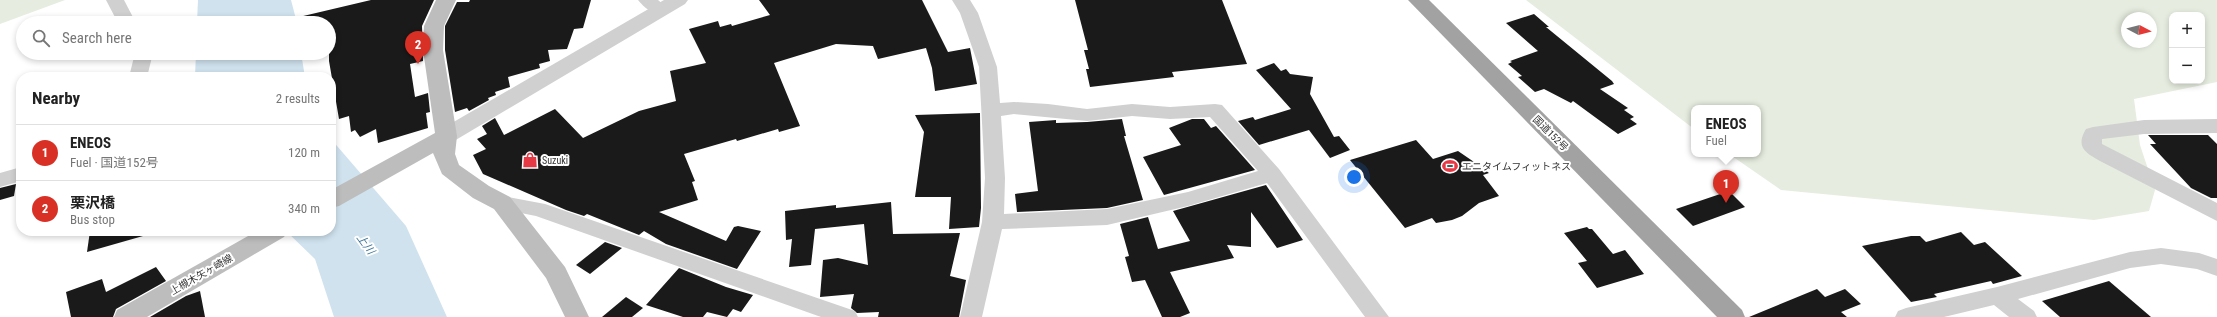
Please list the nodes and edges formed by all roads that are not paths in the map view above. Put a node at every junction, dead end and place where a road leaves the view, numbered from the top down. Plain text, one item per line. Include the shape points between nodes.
1 (115, 0) edge
2 (446, 0) edge
3 (961, 0) edge
4 (1418, 0) edge
5 (662, 3) edge
6 (123, 16) edge
7 (142, 60) edge
8 (139, 72) edge
9 (990, 111) junction
10 (2217, 126) edge
11 (446, 136) junction
12 (1272, 174) junction
13 (16, 175) edge
14 (0, 180) edge
15 (336, 197) edge
16 (502, 202) junction
17 (2217, 213) edge
18 (993, 222) junction
19 (267, 236) edge
20 (2217, 268) edge
21 (1997, 296) junction
22 (126, 317) edge
23 (577, 317) edge
24 (847, 317) edge
25 (971, 317) edge
26 (1378, 317) edge
27 (1733, 317) edge
28 (1906, 317) edge
29 (2026, 317) edge

1 - 6 street
2 - 11 main road via 434,26 433,50
3 - 9 street via 969,13 988,67
4 - 27 highway, 国道152号
5 - 11 street
7 - 8 street
9 - 12 street via 1014,108 1087,115 1132,110 1170,113 1214,110
9 - 18 street via 995,178
10 - 17 street via 2144,127 2100,132 2093,134 2092,146 2114,160 2194,198
11 - 15 main road
11 - 16 main road via 444,154 450,169 481,192
12 - 18 street via 1188,199 1107,217
12 - 26 street
13 - 14 street
16 - 23 main road via 556,273
16 - 24 street via 538,209
18 - 25 street
19 - 22 main road, 上槻木矢ヶ崎線
20 - 21 street via 2198,261 2161,256 2130,260
21 - 28 street
21 - 29 street

